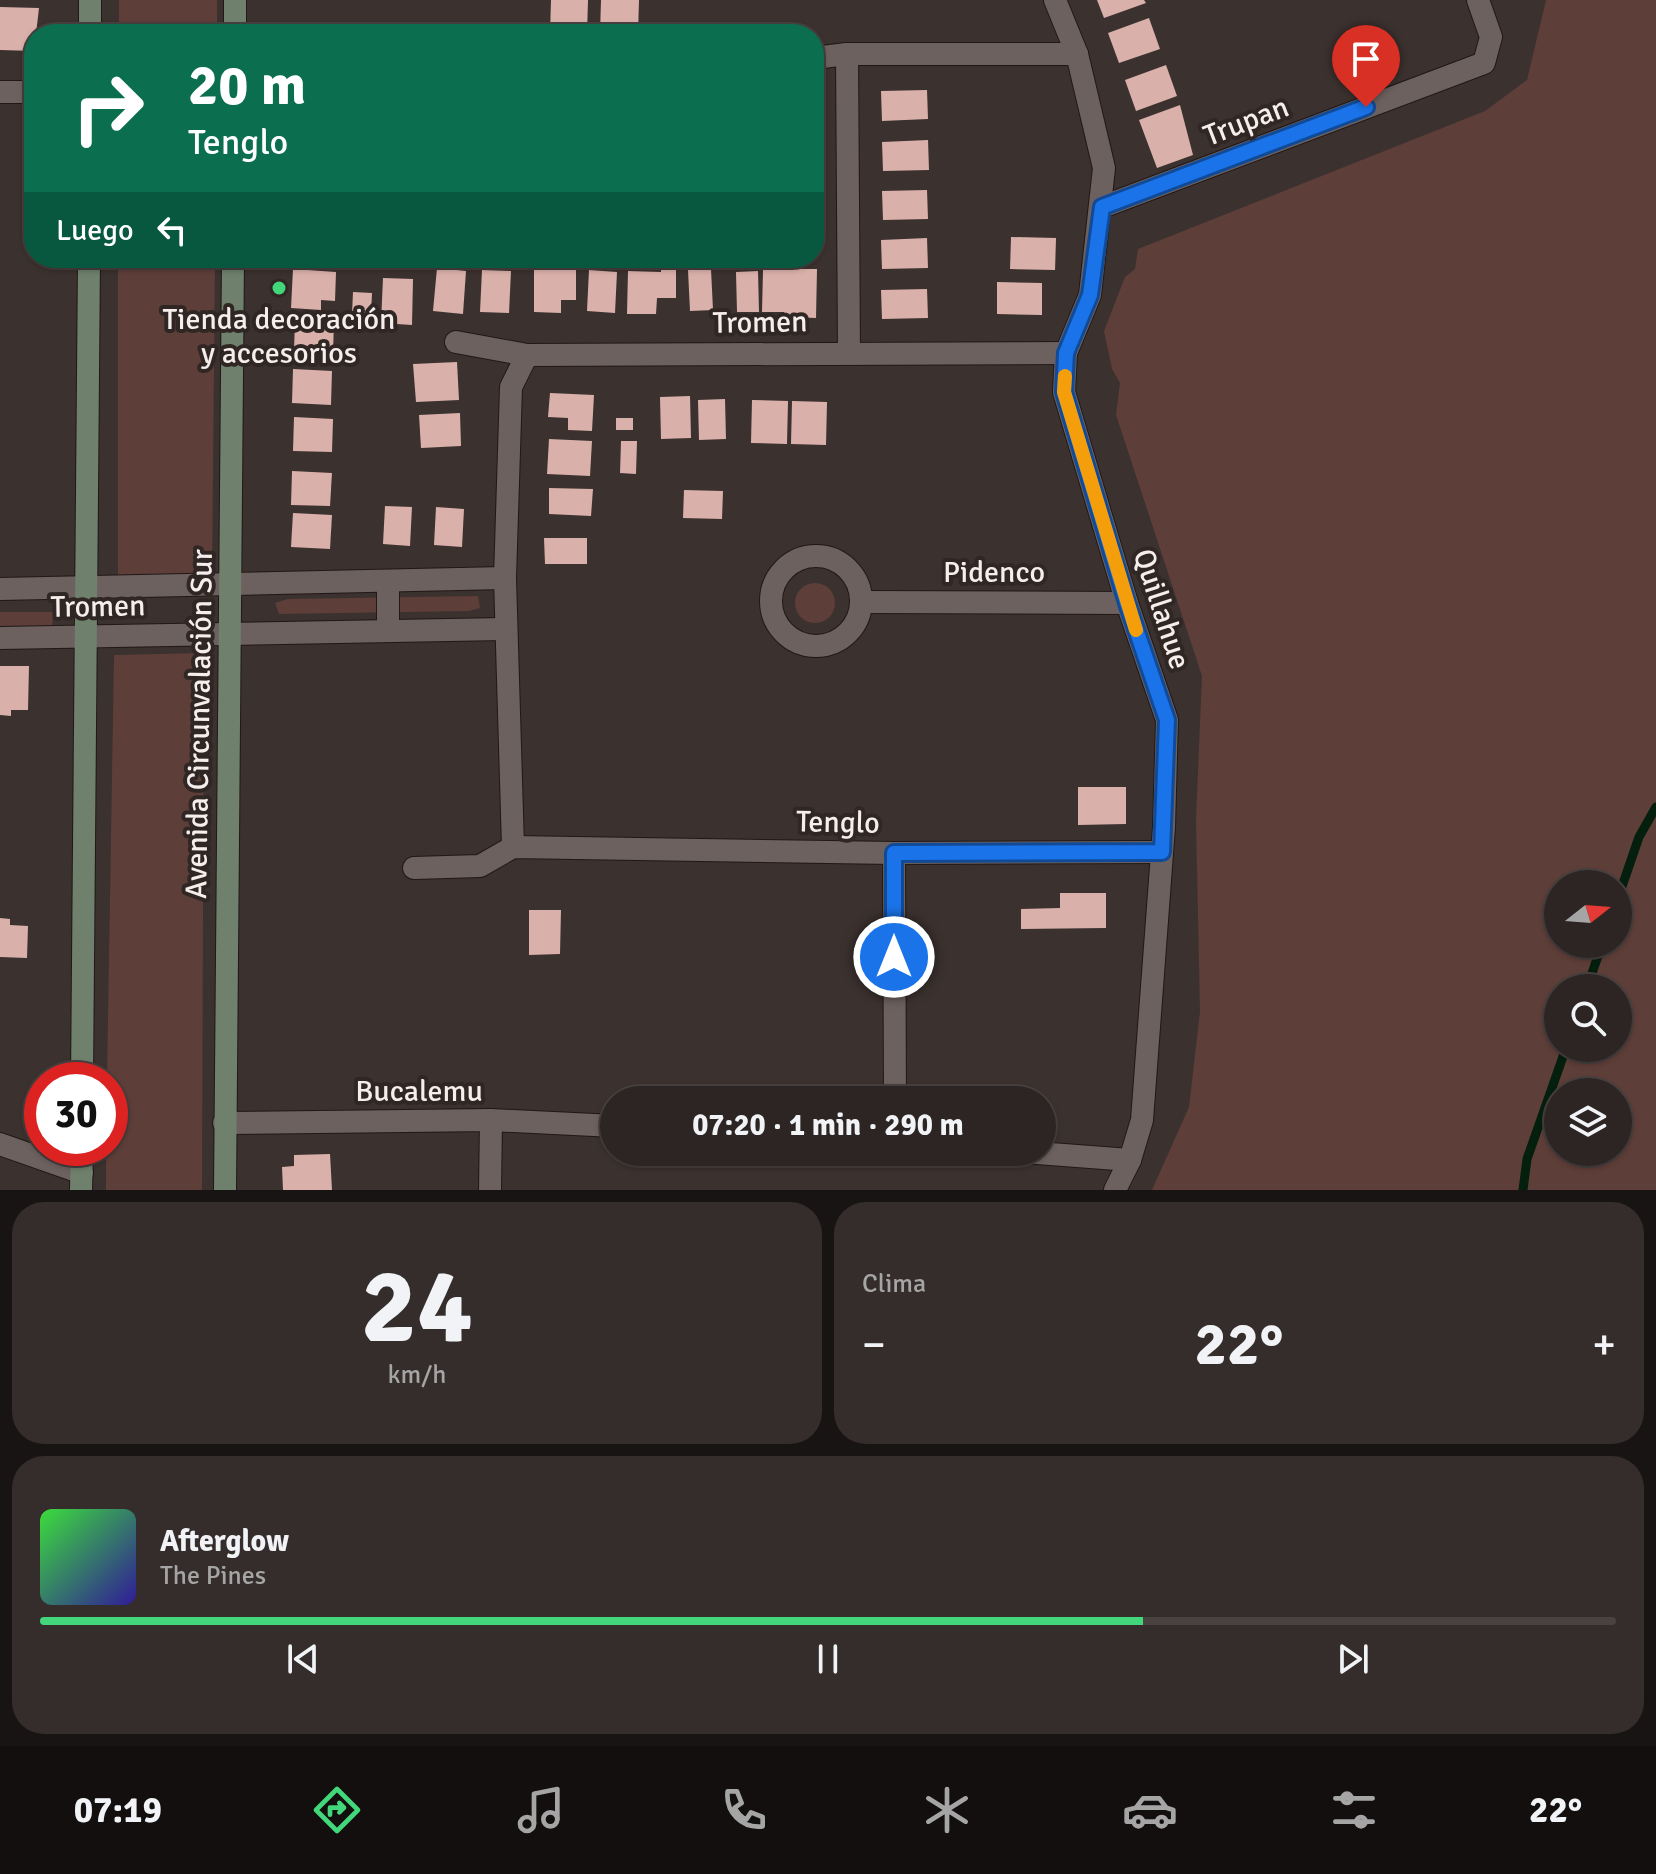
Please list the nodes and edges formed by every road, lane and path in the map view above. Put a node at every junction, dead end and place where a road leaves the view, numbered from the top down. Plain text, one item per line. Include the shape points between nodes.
1 (90, 0) edge
2 (235, 0) edge
3 (1055, 0) edge
4 (1478, 0) edge
5 (90, 24) edge
6 (235, 24) edge
7 (847, 54) junction
8 (1077, 54) junction
9 (824, 57) edge
10 (0, 92) edge
11 (24, 92) edge
12 (1102, 207) junction
13 (89, 268) edge
14 (233, 268) edge
15 (456, 342) dead end
16 (849, 351) junction
17 (1066, 353) junction
18 (527, 355) junction
19 (505, 578) junction
20 (388, 581) junction
21 (230, 584) junction
22 (86, 587) junction
23 (0, 589) edge
24 (861, 602) junction
25 (1127, 603) junction
26 (504, 629) junction
27 (388, 631) junction
28 (230, 634) junction
29 (86, 636) junction
30 (0, 638) edge
31 (513, 847) junction
32 (1162, 852) junction
33 (894, 853) junction
34 (414, 868) dead end
35 (82, 1062) edge
36 (895, 1086) edge
37 (491, 1120) junction
38 (224, 1123) junction
39 (600, 1125) edge
40 (0, 1144) edge
41 (1056, 1154) edge
42 (1130, 1160) junction
43 (82, 1182) edge
44 (225, 1190) edge
45 (490, 1190) edge
46 (1115, 1190) edge

1 - 5 main road
2 - 6 main road
3 - 8 street, Quillahue
4 - 12 street, Trupan via 1491,37 1484,63
7 - 8 street
7 - 9 street
7 - 16 street
8 - 12 street, Quillahue via 1104,168
10 - 11 street
12 - 17 street, Quillahue via 1090,295
13 - 22 main road
14 - 21 main road, Avenida Circunvalación Sur
15 - 18 street, Tromen
16 - 17 street, Tromen
16 - 18 street, Tromen
17 - 25 street, Quillahue via 1064,392
18 - 19 street via 511,387
19 - 20 street, Tromen
19 - 26 street
20 - 21 street, Tromen
20 - 27 street
21 - 22 street, Tromen
21 - 28 main road, Avenida Circunvalación Sur
22 - 23 street, Tromen
22 - 29 main road
24 - 24 street via 848,568 819,556 797,560 779,575 772,609 785,634 798,643 824,646 848,633
24 - 25 street, Pidenco
25 - 32 street, Quillahue via 1167,720
26 - 27 street, Tromen
26 - 31 street
27 - 28 street, Tromen
28 - 29 street, Tromen
28 - 38 main road, Avenida Circunvalación Sur
29 - 30 street, Tromen
29 - 35 main road
31 - 33 street, Tenglo
31 - 34 street, Tenglo via 480,866
32 - 33 street, Tenglo
32 - 42 street, Quillahue via 1142,1120
33 - 36 street
37 - 38 street, Bucalemu
37 - 39 street, Bucalemu
37 - 45 street
38 - 44 main road, Avenida Circunvalación Sur
40 - 43 street
41 - 42 street
42 - 46 street, Quillahue

